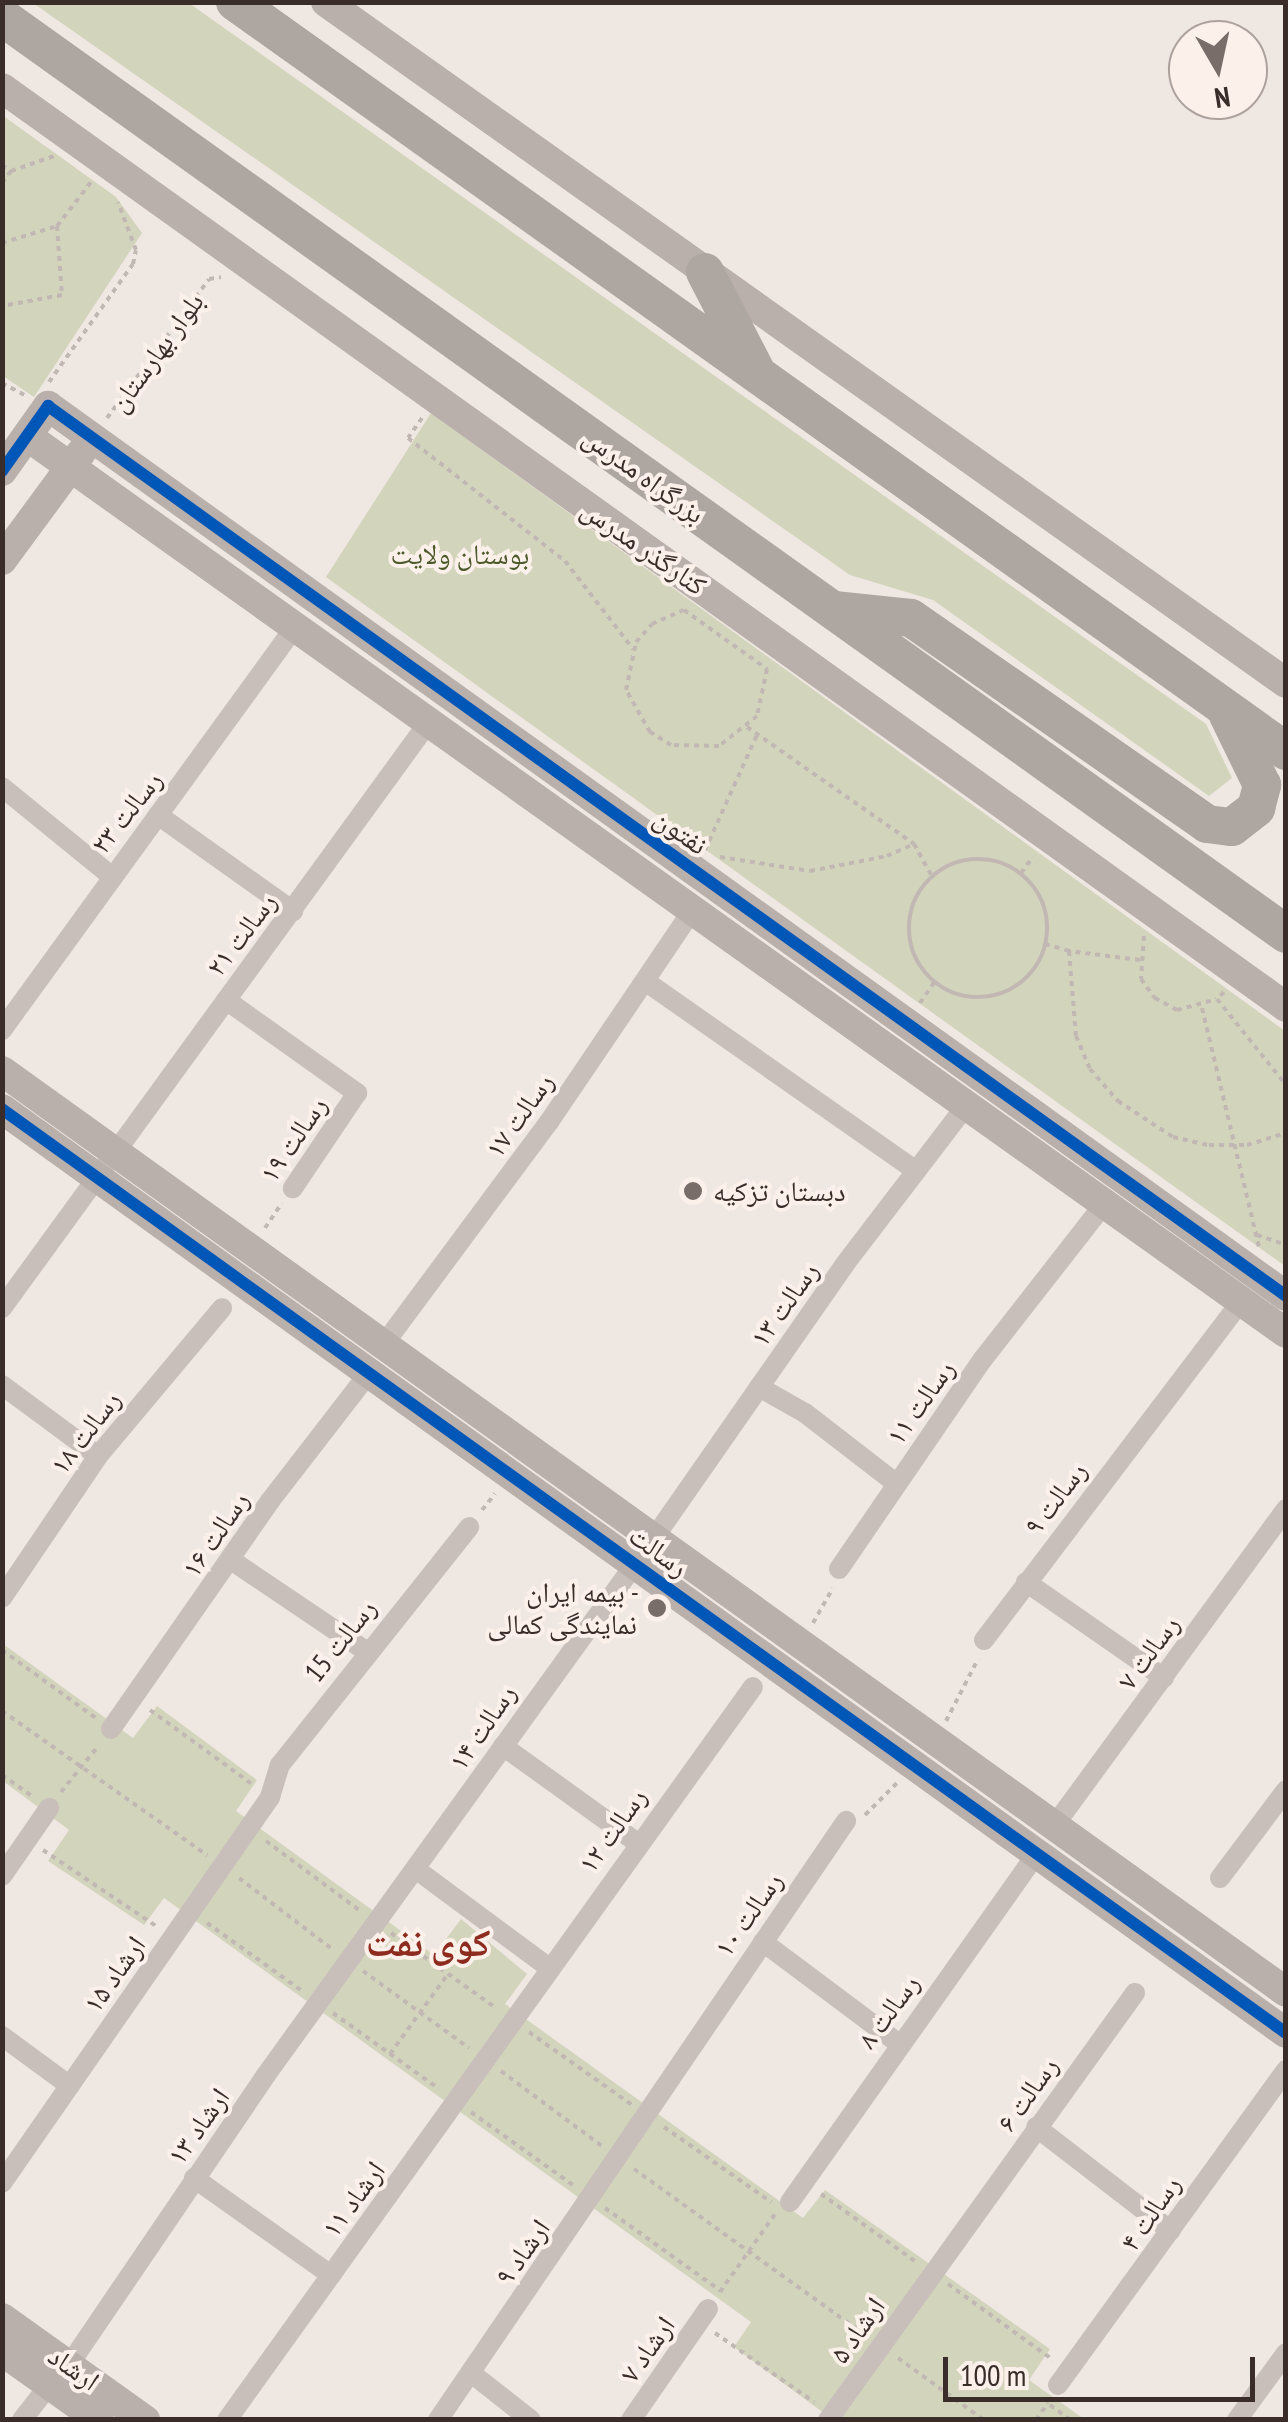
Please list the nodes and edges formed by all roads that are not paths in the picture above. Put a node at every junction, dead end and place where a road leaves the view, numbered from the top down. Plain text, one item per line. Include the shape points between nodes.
1 (235, 2) edge
2 (326, 2) edge
3 (2, 18) edge
4 (2, 88) edge
5 (704, 272) junction
6 (760, 377) junction
7 (28, 436) junction
8 (92, 438) junction
9 (69, 468) junction
10 (2, 470) edge
11 (2, 560) edge
12 (832, 610) junction
13 (294, 628) junction
14 (1286, 683) edge
15 (1223, 706) junction
16 (428, 723) junction
17 (1286, 751) edge
18 (2, 788) edge
19 (158, 815) junction
20 (111, 876) junction
21 (292, 911) junction
22 (692, 911) junction
23 (1286, 934) edge
24 (645, 981) junction
25 (858, 988) junction
26 (226, 1000) junction
27 (1286, 1007) edge
28 (840, 1016) junction
29 (2, 1030) edge
30 (2, 1070) edge
31 (966, 1106) junction
32 (2, 1109) edge
33 (118, 1154) junction
34 (916, 1171) junction
35 (100, 1178) junction
36 (293, 1188) road end
37 (1104, 1204) junction
38 (1286, 1296) edge
39 (1242, 1302) junction
40 (2, 1308) edge
41 (222, 1308) dead end
42 (345, 1317) junction
43 (1286, 1333) edge
44 (327, 1342) junction
45 (384, 1344) junction
46 (369, 1373) junction
47 (2, 1384) edge
48 (759, 1388) junction
49 (98, 1456) junction
50 (898, 1484) junction
51 (1286, 1509) edge
52 (469, 1527) road end
53 (654, 1538) junction
54 (232, 1560) junction
55 (635, 1564) junction
56 (839, 1569) road end
57 (1026, 1582) junction
58 (2, 1598) edge
59 (984, 1640) road end
60 (366, 1651) junction
61 (1164, 1678) junction
62 (753, 1687) dead end
63 (111, 1729) road end
64 (502, 1746) junction
65 (1286, 1790) edge
66 (270, 1797) joint
67 (49, 1808) road end
68 (846, 1821) road end
69 (1054, 1826) junction
70 (636, 1842) junction
71 (1036, 1854) junction
72 (417, 1870) junction
73 (2, 1876) edge
74 (1220, 1878) dead end
75 (379, 1924) joint
76 (762, 1942) junction
77 (548, 1968) junction
78 (1256, 1970) junction
79 (1286, 1992) edge
80 (1135, 1993) dead end
81 (1235, 1997) junction
82 (519, 2007) joint
83 (1286, 2033) edge
84 (2, 2036) edge
85 (898, 2043) junction
86 (1286, 2070) edge
87 (70, 2086) junction
88 (644, 2114) joint
89 (1036, 2127) junction
90 (194, 2178) junction
91 (2, 2183) edge
92 (790, 2202) road end
93 (1171, 2231) junction
94 (930, 2271) joint
95 (330, 2275) junction
96 (703, 2316) road end
97 (2, 2318) edge
98 (2, 2350) edge
99 (1286, 2353) edge
100 (471, 2374) junction
101 (60, 2375) junction
102 (1053, 2394) road end
103 (133, 2416) edge
104 (830, 2417) edge
105 (22, 2420) edge
106 (100, 2420) edge
107 (227, 2420) edge
108 (438, 2420) edge
109 (531, 2420) edge
110 (631, 2420) edge
111 (1237, 2420) edge

1 - 6 highway
2 - 5 street
3 - 12 highway, بزرگراه مدرس
4 - 27 street, کنارگذر مدرس
5 - 6 highway
5 - 14 street
6 - 15 highway
7 - 8 street, نفتون via 48,406
7 - 9 street
7 - 10 street
8 - 9 street, بلوار بهارستان
8 - 25 street, نفتون
9 - 11 street, بلوار بهارستان
9 - 13 street
12 - 15 highway via 911,618 1206,824 1232,827 1256,808 1262,785
12 - 23 highway, بزرگراه مدرس
13 - 16 street
13 - 19 street, رسالت ۲۳
15 - 17 highway
16 - 21 street, رسالت ۲۱
16 - 22 street
18 - 20 street
19 - 20 street, رسالت ۲۳
19 - 21 street
20 - 29 street, رسالت ۲۳
21 - 26 street, رسالت ۲۱
22 - 24 street, رسالت ۱۷
22 - 28 street
24 - 34 street
24 - 45 street, رسالت ۱۷
25 - 28 street
25 - 38 street, نفتون
26 - 33 street, رسالت ۲۱
26 - 36 street, رسالت ۱۹ via 357,1093
28 - 31 street
30 - 33 street, رسالت
31 - 34 street, رسالت ۱۳
31 - 37 street
32 - 35 street, رسالت
33 - 35 street, رسالت ۲۱
33 - 42 street, رسالت
34 - 48 street, رسالت ۱۳
35 - 40 street, رسالت ۲۱
35 - 44 street, رسالت
37 - 39 street
37 - 50 street, رسالت ۱۱
39 - 43 street
39 - 57 street, رسالت ۹
41 - 49 street, رسالت ۱۸
42 - 44 street
42 - 45 street, رسالت
44 - 46 street, رسالت
45 - 53 street, رسالت
46 - 54 street, رسالت ۱۶
46 - 55 street, رسالت
47 - 49 street
48 - 50 street via 804,1413
48 - 53 street, رسالت ۱۳
49 - 58 street, رسالت ۱۸
50 - 56 street, رسالت ۱۱
51 - 61 street, رسالت ۷
52 - 60 street, رسالت 15
53 - 55 street
53 - 69 street, رسالت
54 - 60 street
54 - 63 street, رسالت ۱۶
55 - 64 street, رسالت ۱۴
55 - 71 street, رسالت
57 - 59 street, رسالت ۹
57 - 61 street
60 - 66 street, رسالت 15 via 280,1766
61 - 69 street, رسالت ۷
62 - 70 street, رسالت ۱۲
64 - 70 street
64 - 72 street, رسالت ۱۴
65 - 74 street
66 - 87 street, ارشاد ۱۵
67 - 73 street
68 - 76 street, رسالت ۱۰
69 - 71 street
69 - 78 street, رسالت
70 - 77 street, رسالت ۱۲
71 - 81 street, رسالت
71 - 85 street, رسالت ۸
72 - 75 street, رسالت ۱۴
72 - 77 street
75 - 90 street, ارشاد ۱۳
76 - 85 street
76 - 88 street, رسالت ۱۰
77 - 82 street, رسالت ۱۲
78 - 79 street, رسالت
78 - 81 street
80 - 89 street, رسالت ۶
81 - 83 street, رسالت
82 - 95 street, ارشاد ۱۱
84 - 87 street
85 - 92 street, رسالت ۸
86 - 93 street, رسالت ۴
87 - 91 street, ارشاد ۱۵
88 - 100 street, ارشاد ۹ via 614,2170
89 - 93 street
89 - 94 street, رسالت ۶
90 - 95 street
90 - 101 street, ارشاد ۱۳
93 - 102 street, رسالت ۴
94 - 104 street, ارشاد ۵
95 - 107 street, ارشاد ۱۱
96 - 110 street, ارشاد ۷
97 - 101 street, ارشاد
98 - 101 street, ارشاد
99 - 111 street
100 - 108 street, ارشاد ۹
100 - 109 street
101 - 103 street, ارشاد
101 - 105 street, ارشاد ۱۳
101 - 106 street, ارشاد

